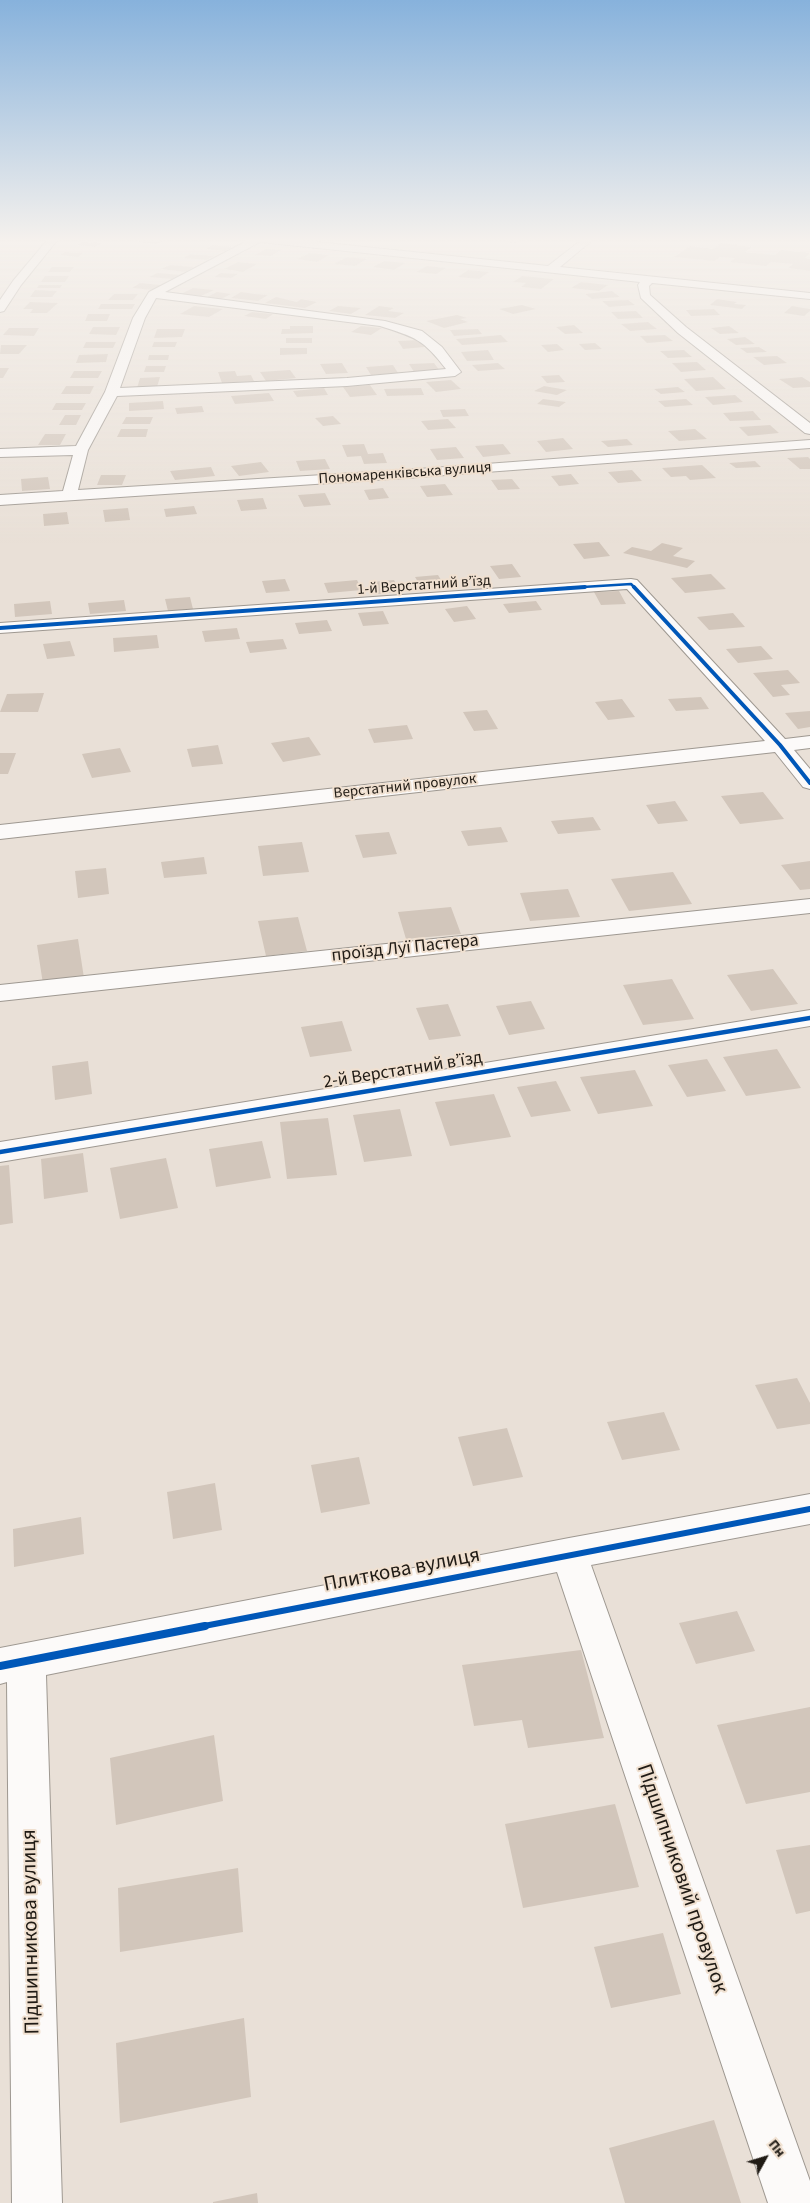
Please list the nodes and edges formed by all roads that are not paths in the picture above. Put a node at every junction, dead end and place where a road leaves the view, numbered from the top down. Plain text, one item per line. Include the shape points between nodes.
1 (131, 341) edge
2 (427, 341) edge
3 (696, 341) edge
4 (112, 392) junction
5 (810, 430) edge
6 (810, 444) edge
7 (81, 450) junction
8 (0, 454) edge
9 (70, 494) junction
10 (0, 500) edge
11 (0, 628) edge
12 (810, 742) edge
13 (780, 745) junction
14 (810, 782) edge
15 (0, 832) edge
16 (810, 906) edge
17 (0, 993) edge
18 (810, 1018) edge
19 (0, 1152) edge
20 (810, 1509) edge
21 (569, 1554) junction
22 (13, 1664) edge
23 (37, 2203) edge
24 (793, 2203) edge

1 - 4 street
2 - 4 street via 455,372 347,382
3 - 5 street
4 - 7 street
6 - 9 street, Пономаренківська вулиця via 405,474
7 - 8 street
7 - 9 street
9 - 10 street, Пономаренківська вулиця
11 - 13 street, 1-й Верстатний в’їзд via 631,584
12 - 13 street, Верстатний провулок
13 - 14 street
13 - 15 street, Верстатний провулок
16 - 17 street, проїзд Луї Пастера
18 - 19 street, 2-й Верстатний в’їзд
20 - 21 street, Плиткова вулиця
21 - 22 street, Плиткова вулиця
21 - 24 street, Підшипниковий провулок
22 - 23 street, Підшипникова вулиця

